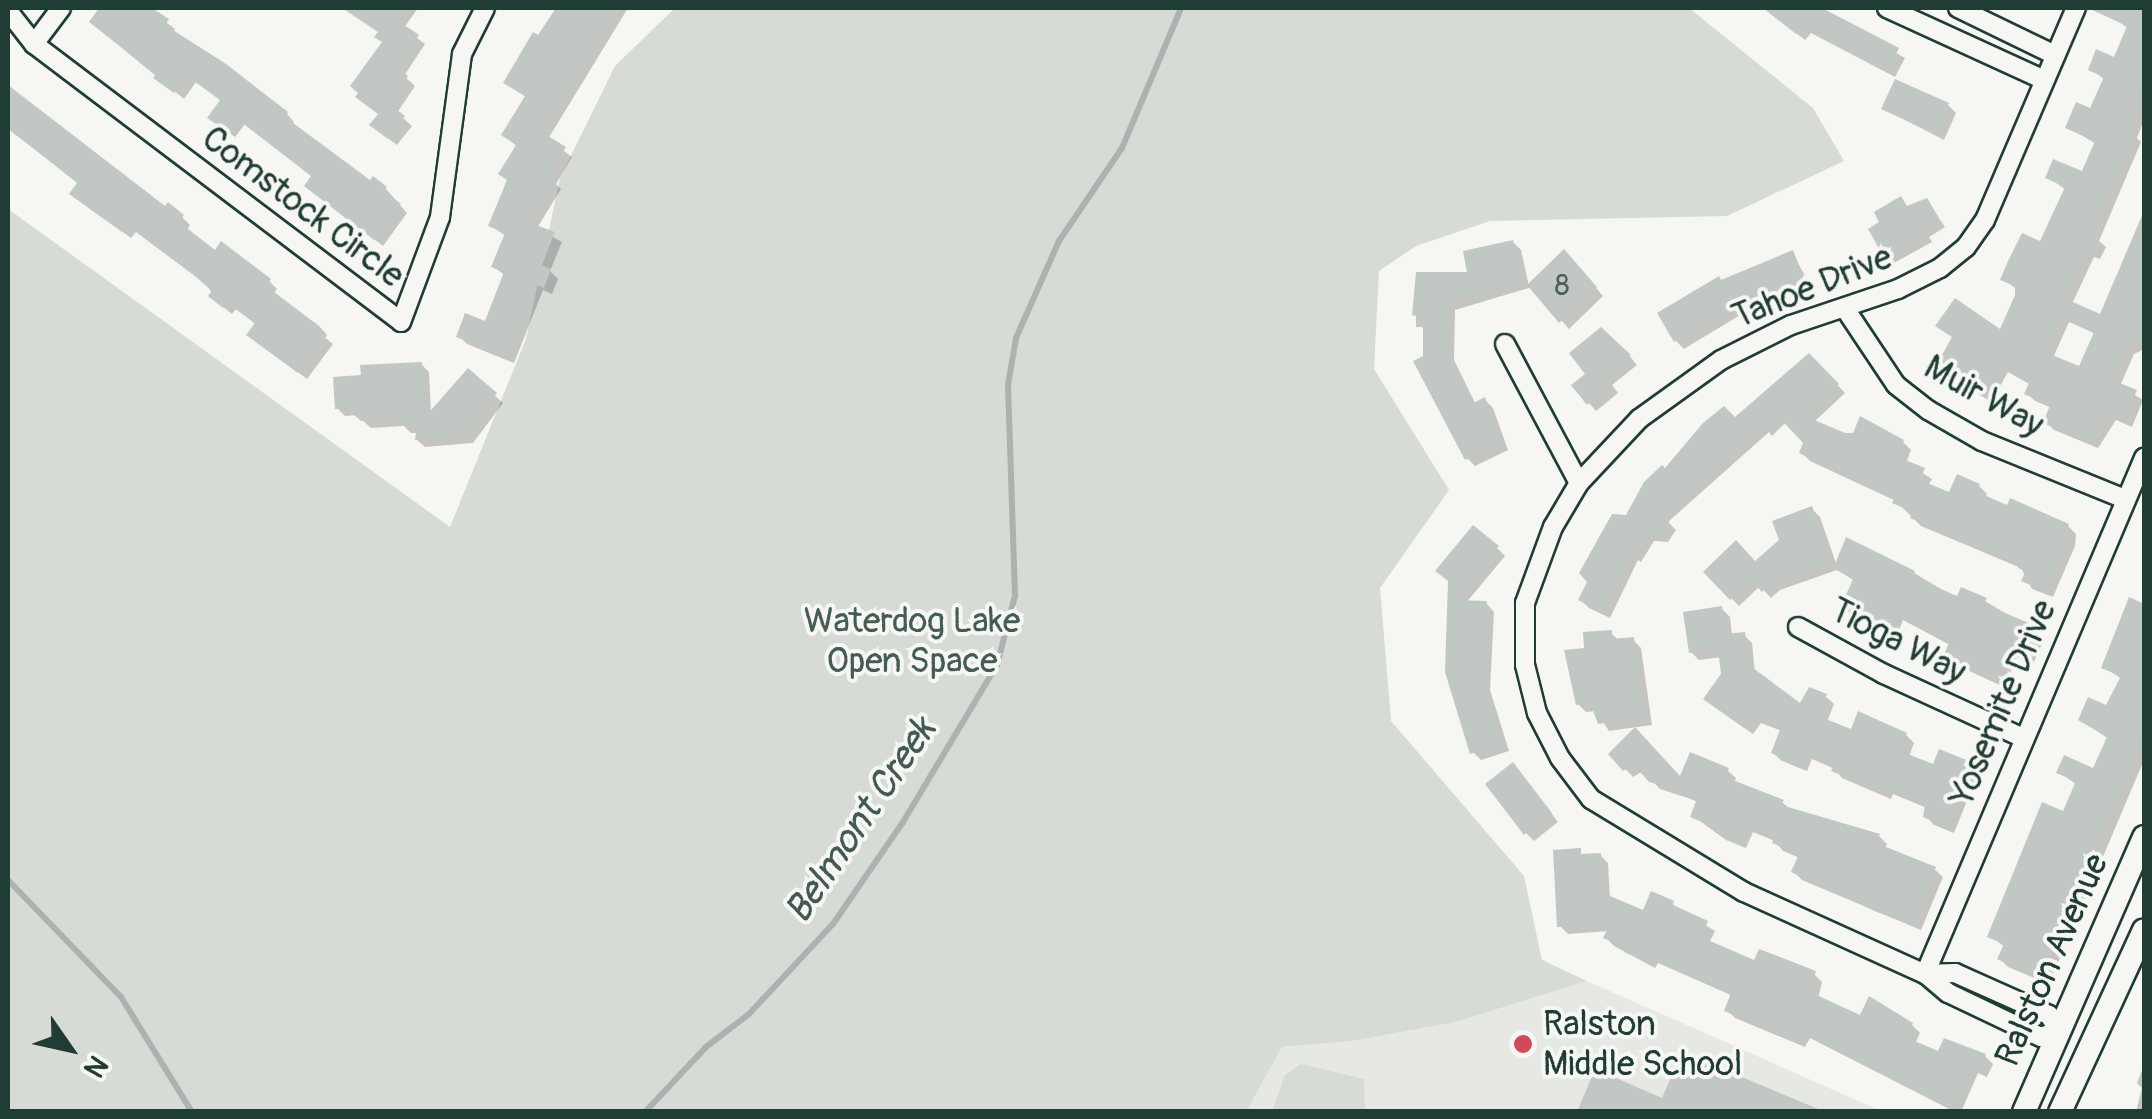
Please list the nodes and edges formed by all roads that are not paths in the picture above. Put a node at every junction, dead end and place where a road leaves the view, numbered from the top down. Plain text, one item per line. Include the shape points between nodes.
1 (60, 8) edge
2 (485, 8) edge
3 (1887, 8) edge
4 (1958, 8) edge
5 (2076, 8) edge
6 (8, 11) edge
7 (34, 44) junction
8 (2055, 55) junction
9 (2044, 80) junction
10 (1846, 310) junction
11 (1505, 344) dead end
12 (2144, 458) edge
13 (1579, 483) junction
14 (2125, 499) junction
15 (1798, 628) dead end
16 (2024, 738) junction
17 (2144, 837) edge
18 (2144, 930) edge
19 (1925, 974) junction
20 (2059, 1030) junction
21 (2091, 1045) junction
22 (2024, 1112) edge
23 (2060, 1112) edge

1 - 7 street
2 - 7 street, Comstock Circle via 462,54 440,217 401,322
3 - 9 street
4 - 8 street
5 - 8 street, Tahoe Drive
6 - 7 street, Comstock Circle
8 - 9 street, Tahoe Drive
9 - 10 street, Tahoe Drive via 1985,220 1966,247 1940,268
10 - 13 street, Tahoe Drive via 1791,325 1722,360 1640,419
10 - 14 street, Muir Way via 1896,384 1928,410 1982,441
11 - 13 street
12 - 14 street, Yosemite Drive
13 - 19 street, Tahoe Drive via 1553,527 1525,603 1525,665 1537,714 1560,758 1591,799 1744,892
14 - 16 street, Yosemite Drive
15 - 16 street, Tioga Way
16 - 19 street, Yosemite Drive
17 - 20 main road, Ralston Avenue
18 - 21 main road, Ralston Avenue
19 - 20 street, Tahoe Drive via 1956,973 2049,1015
20 - 21 main road
20 - 22 main road, Ralston Avenue
21 - 23 main road, Ralston Avenue

